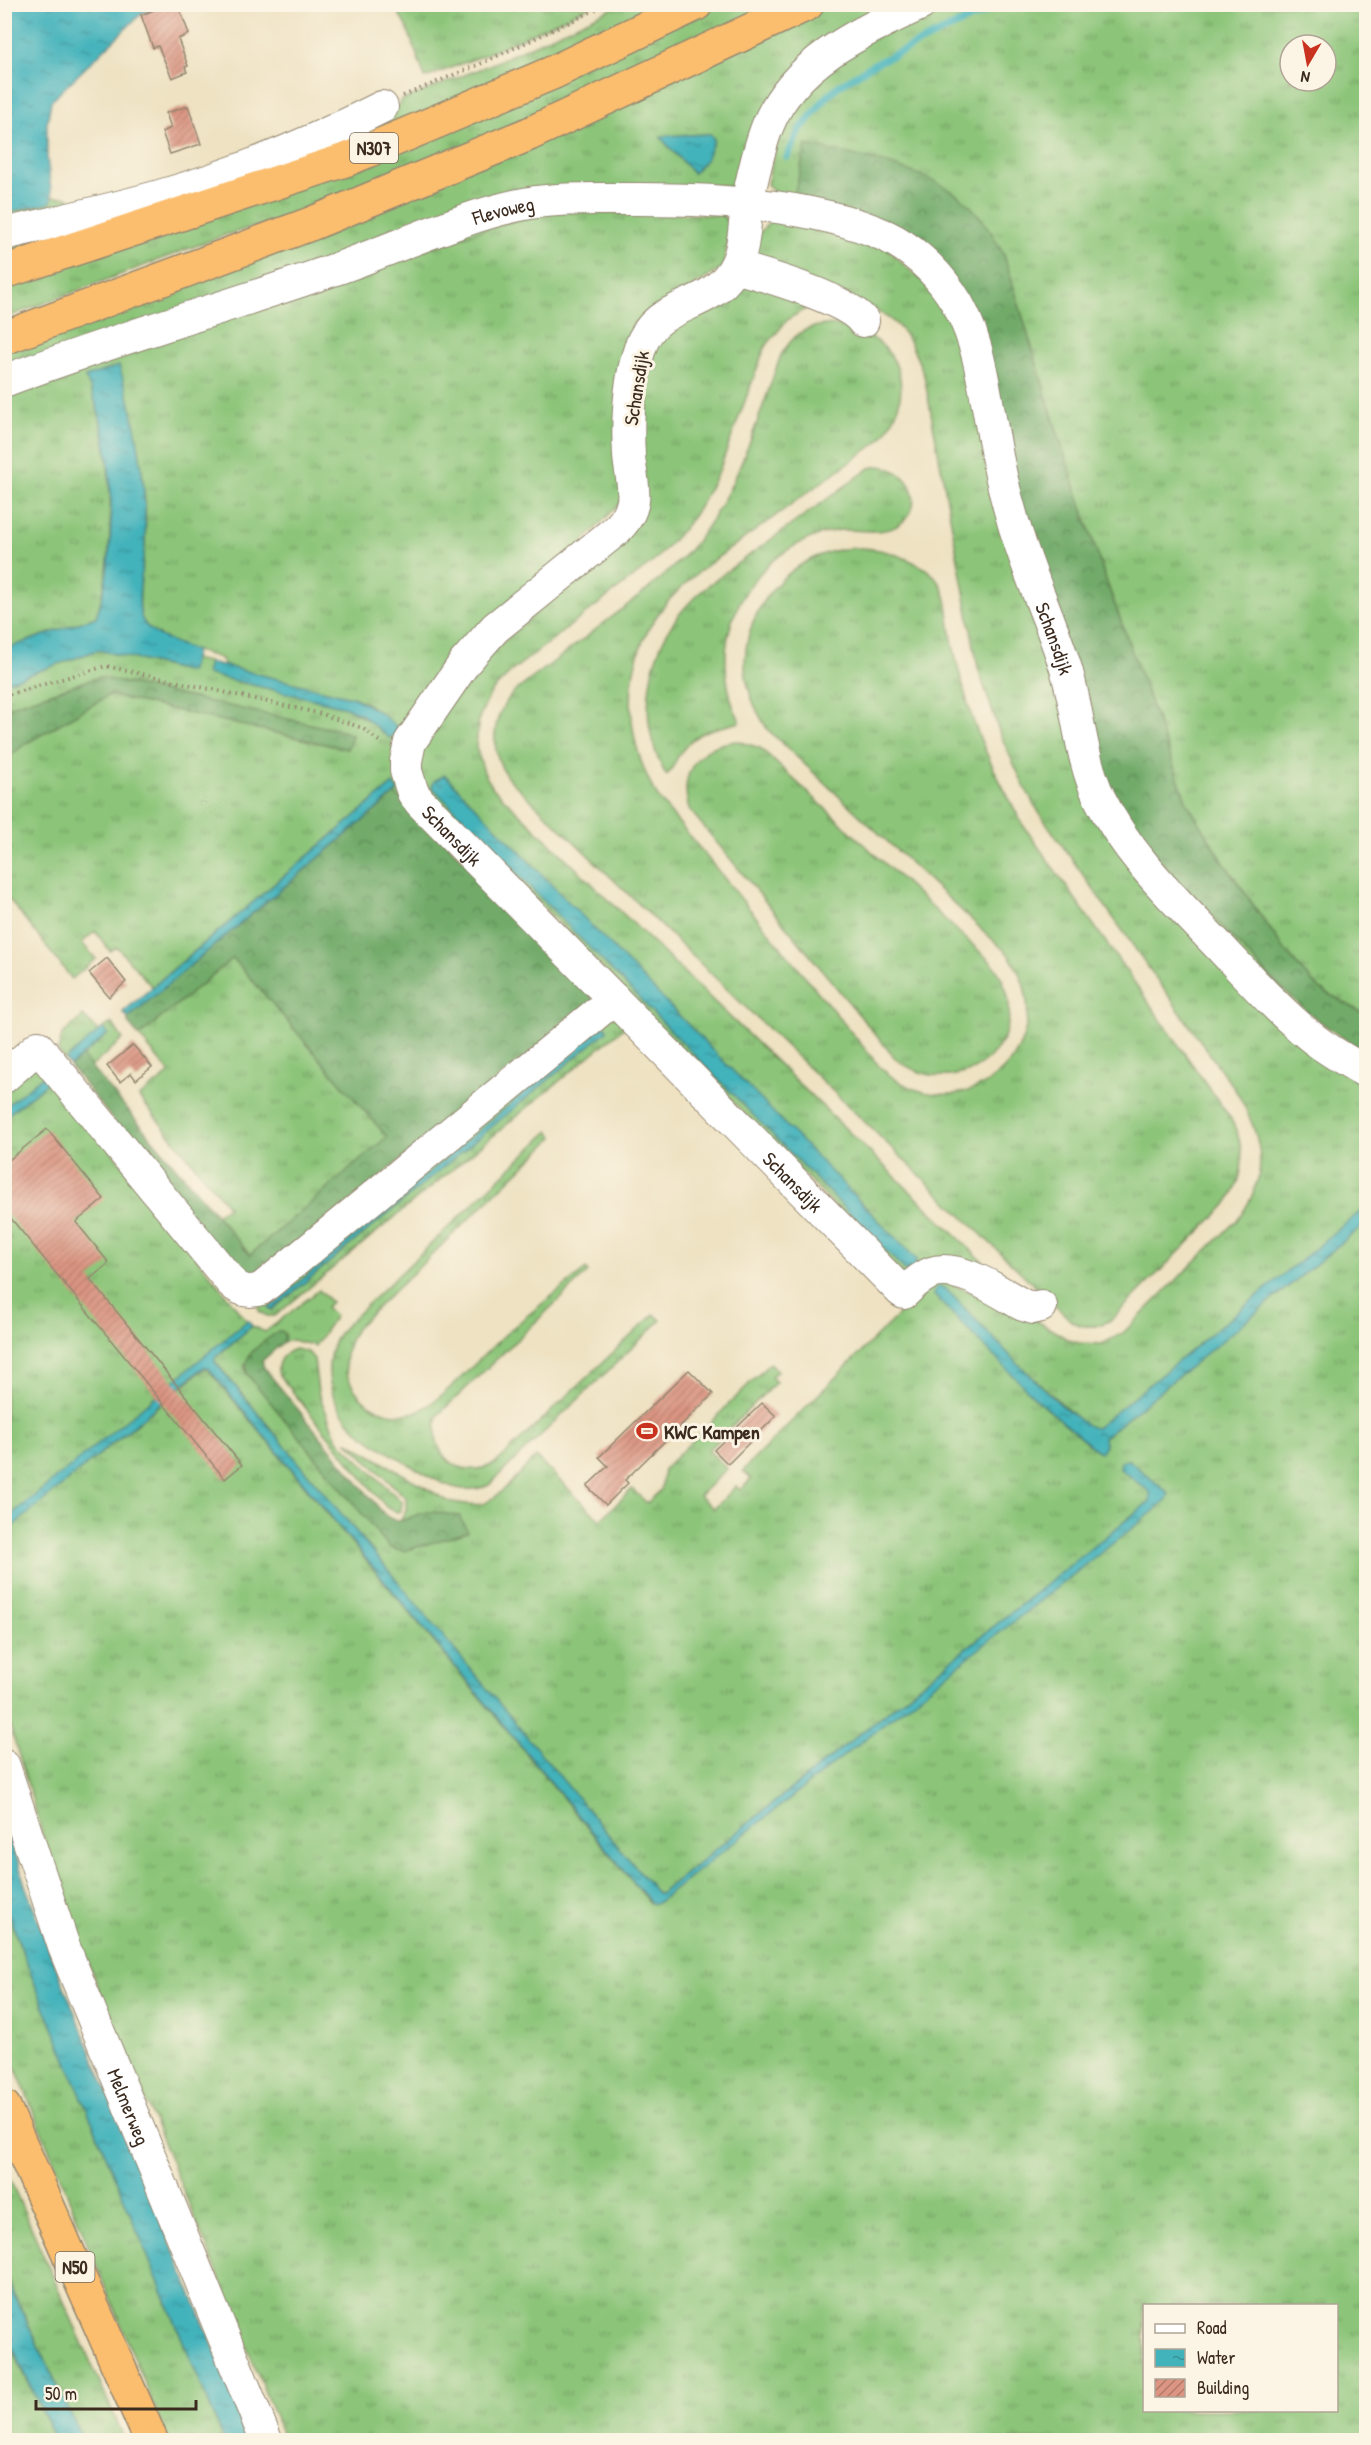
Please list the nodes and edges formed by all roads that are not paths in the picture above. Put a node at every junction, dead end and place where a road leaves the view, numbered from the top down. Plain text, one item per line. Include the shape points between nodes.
1 (696, 4) edge
2 (807, 4) edge
3 (921, 4) edge
4 (382, 107) road end
5 (747, 204) junction
6 (4, 234) edge
7 (735, 267) junction
8 (4, 272) edge
9 (863, 321) dead end
10 (4, 338) edge
11 (4, 381) edge
12 (614, 999) junction
13 (1366, 1072) edge
14 (4, 1077) edge
15 (1041, 1306) dead end
16 (4, 1766) edge
17 (4, 2108) edge
18 (151, 2440) edge
19 (266, 2440) edge

1 - 8 highway, N307 via 552,73 348,159
2 - 10 highway, N307 via 529,134 313,223
3 - 5 street via 820,58 792,86 769,123
4 - 6 street via 242,170 157,197
5 - 7 street, Schansdijk
5 - 11 street, Flevoweg via 638,198 563,200 509,207
5 - 13 street, Schansdijk via 841,221 888,237 914,254 954,297 983,374 1011,514 1066,669 1087,767 1098,797 1134,854 1166,892 1278,1007 1310,1035
7 - 9 street via 833,300 857,313
7 - 12 street, Schansdijk via 714,292 670,311 645,337 630,401 633,494 626,519 483,640 415,733 406,761 409,782 420,802
12 - 14 street via 254,1292 231,1282 38,1047
12 - 15 street, Schansdijk via 904,1293 928,1274 954,1271 1023,1305
16 - 19 street, Melmerweg via 63,1947
17 - 18 highway, N50

